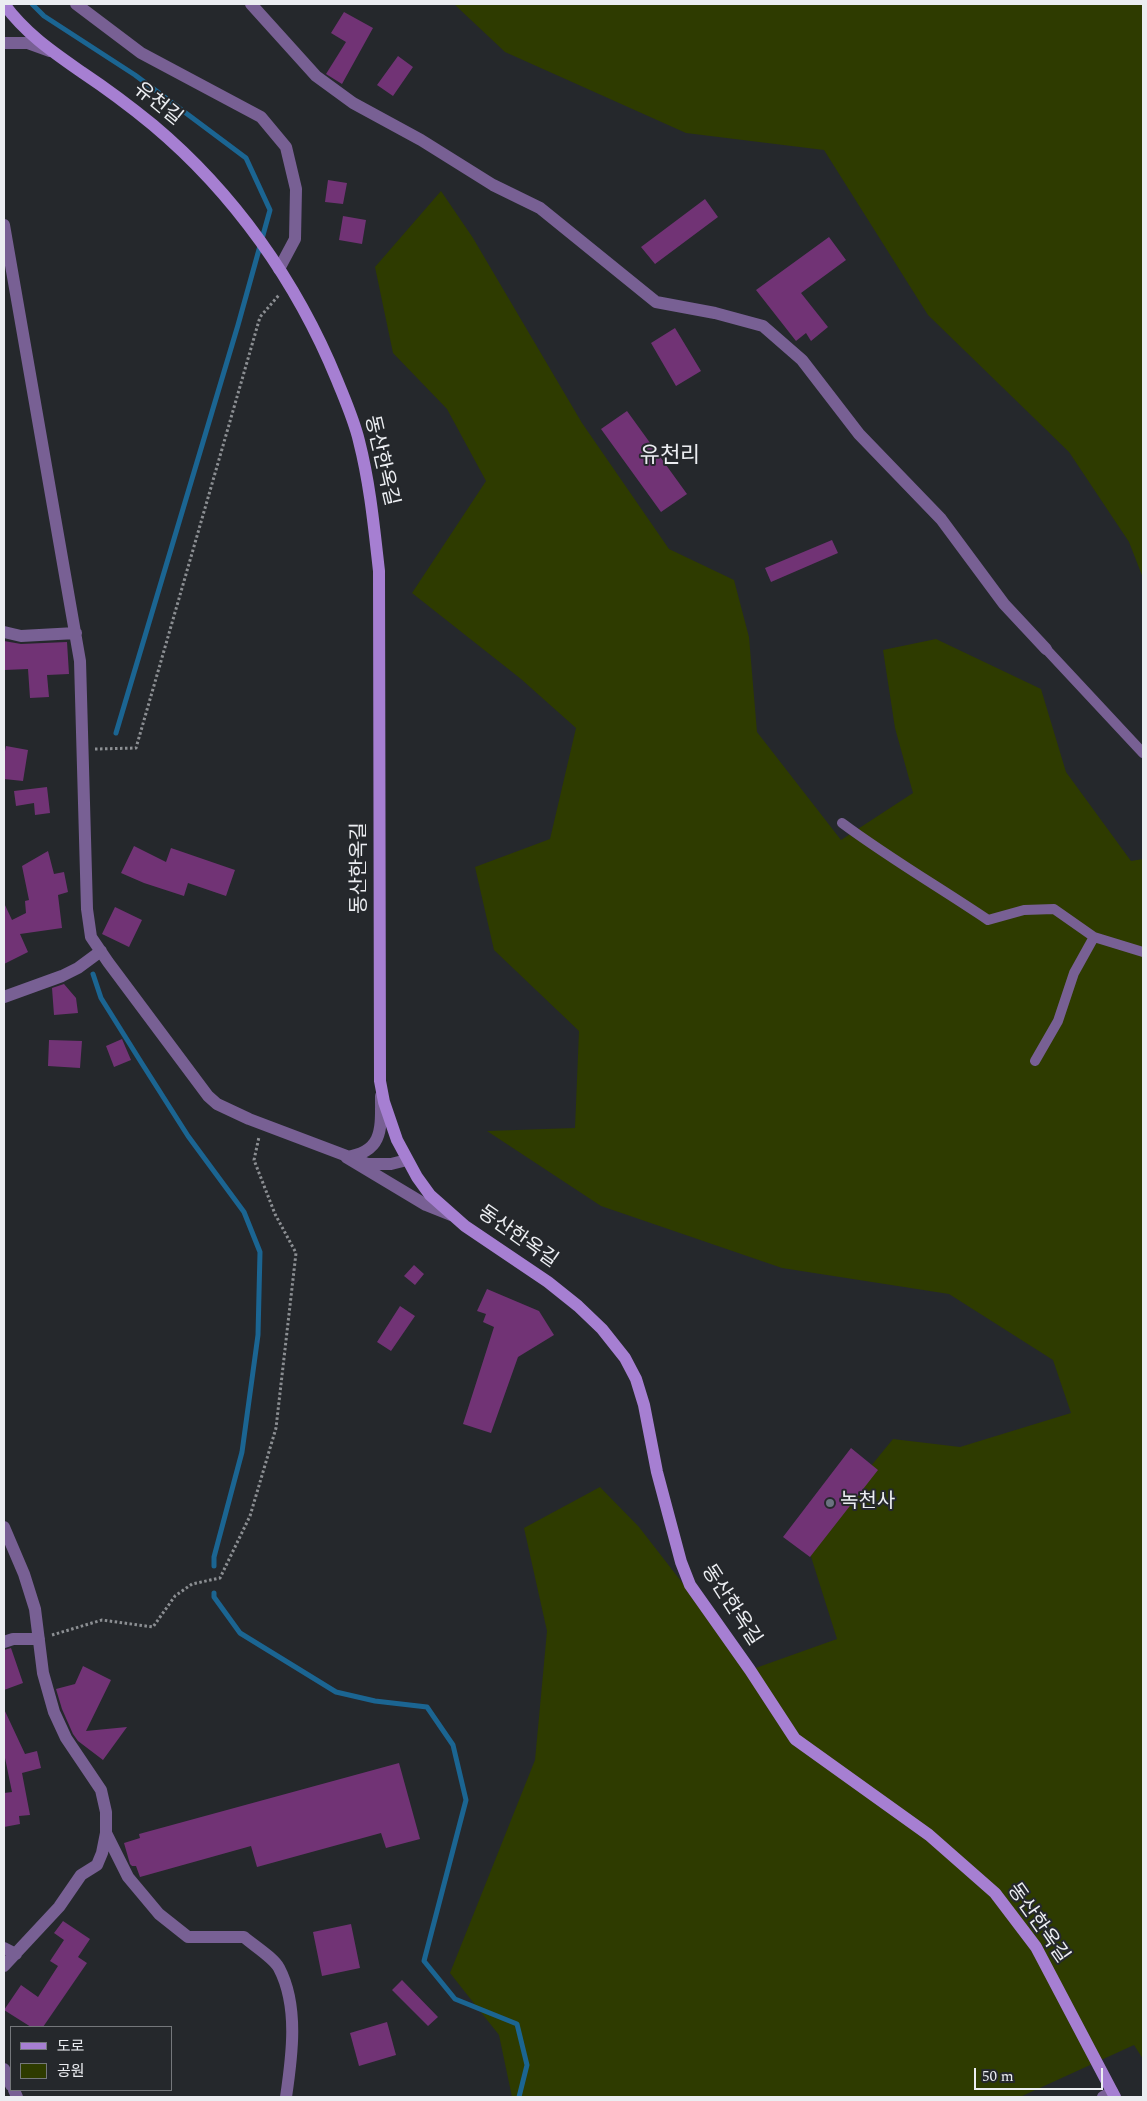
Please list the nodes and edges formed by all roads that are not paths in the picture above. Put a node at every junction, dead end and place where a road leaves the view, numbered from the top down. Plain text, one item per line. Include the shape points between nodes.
1 (4, 4) edge
2 (76, 4) edge
3 (250, 4) edge
4 (4, 43) edge
5 (50, 51) junction
6 (4, 225) edge
7 (269, 254) joint
8 (279, 269) junction
9 (4, 632) edge
10 (76, 633) junction
11 (1046, 649) joint
12 (1143, 752) edge
13 (842, 823) dead end
14 (1094, 937) junction
15 (101, 951) junction
16 (1143, 952) edge
17 (4, 997) edge
18 (1035, 1061) dead end
19 (380, 1081) junction
20 (346, 1157) junction
21 (407, 1160) junction
22 (453, 1216) junction
23 (4, 1527) edge
24 (39, 1639) junction
25 (4, 1642) edge
26 (106, 1833) junction
27 (4, 1948) edge
28 (16, 1954) junction
29 (4, 1966) edge
30 (4, 2068) edge
31 (10, 2083) edge
32 (1110, 2096) edge
33 (286, 2097) edge

1 - 5 street, 유천길 via 29,34
2 - 8 street via 141,53 261,117 286,147 296,189 294,239
3 - 11 street via 316,76 353,103 493,185 540,208 656,302 715,312 763,326 802,360 859,434 941,518 1004,604
4 - 5 street via 28,43
5 - 7 street, 유천길 via 119,98 181,149 213,181
6 - 10 street
7 - 8 street, 동산한옥길
8 - 19 street, 동산한옥길 via 324,347 359,438 371,495 379,572
9 - 10 street via 21,636
10 - 15 street via 81,669 88,923 91,937
11 - 12 lane
13 - 14 lane via 877,850 933,882 988,920 1024,910 1054,909
14 - 16 lane
14 - 18 lane via 1074,973 1058,1021
15 - 17 street via 62,976
15 - 20 street via 208,1096 226,1110
19 - 20 street via 381,1126 377,1140 367,1151
19 - 21 street, 동산한옥길 via 391,1126
20 - 21 street via 368,1164
20 - 22 street via 426,1205
21 - 22 street, 동산한옥길 via 430,1195
22 - 32 street, 동산한옥길 via 578,1306 625,1358 639,1388 657,1472 690,1585 795,1740 929,1835 995,1893 1036,1947
23 - 24 street via 30,1592
24 - 25 street
24 - 26 street via 43,1673 54,1712 66,1738 101,1790
26 - 28 street via 97,1865 81,1875 59,1907
26 - 33 street via 128,1877 159,1914 188,1937 244,1937 278,1966 292,2007
27 - 28 street
28 - 29 street
30 - 31 street

